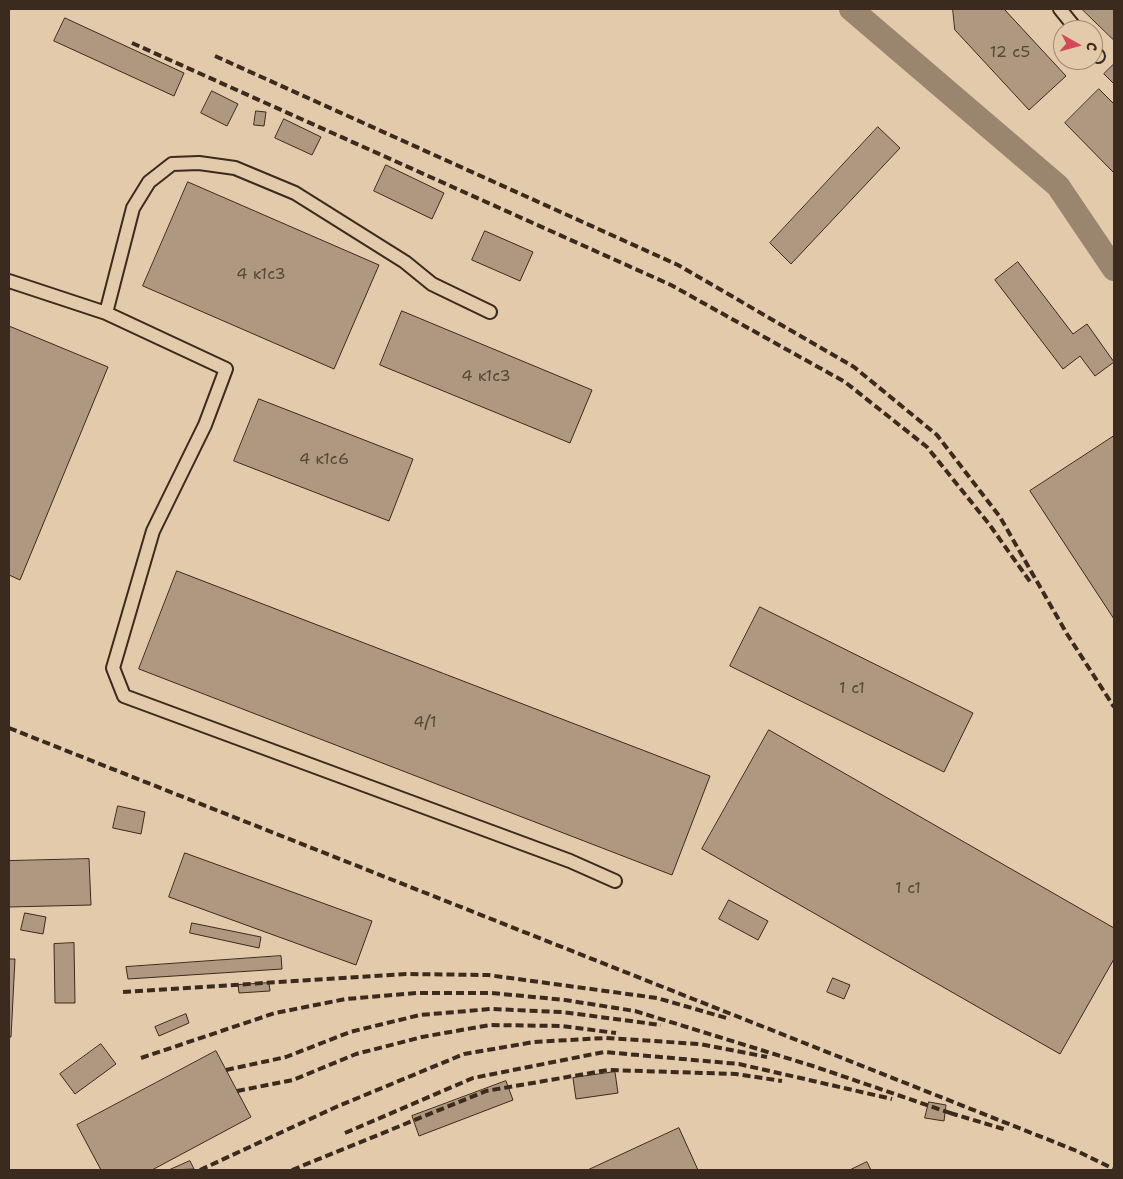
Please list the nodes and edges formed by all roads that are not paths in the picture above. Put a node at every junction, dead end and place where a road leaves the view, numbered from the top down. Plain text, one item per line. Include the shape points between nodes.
1 (1060, 9) edge
2 (1069, 20) edge
3 (9, 281) edge
4 (490, 312) dead end
5 (106, 313) junction
6 (615, 881) dead end

1 - 2 lane
3 - 5 lane
4 - 5 lane via 432,284 405,262 295,193 235,168 199,163 172,164 149,182 133,208
5 - 6 lane via 226,369 205,425 153,531 113,668 124,696 570,861

